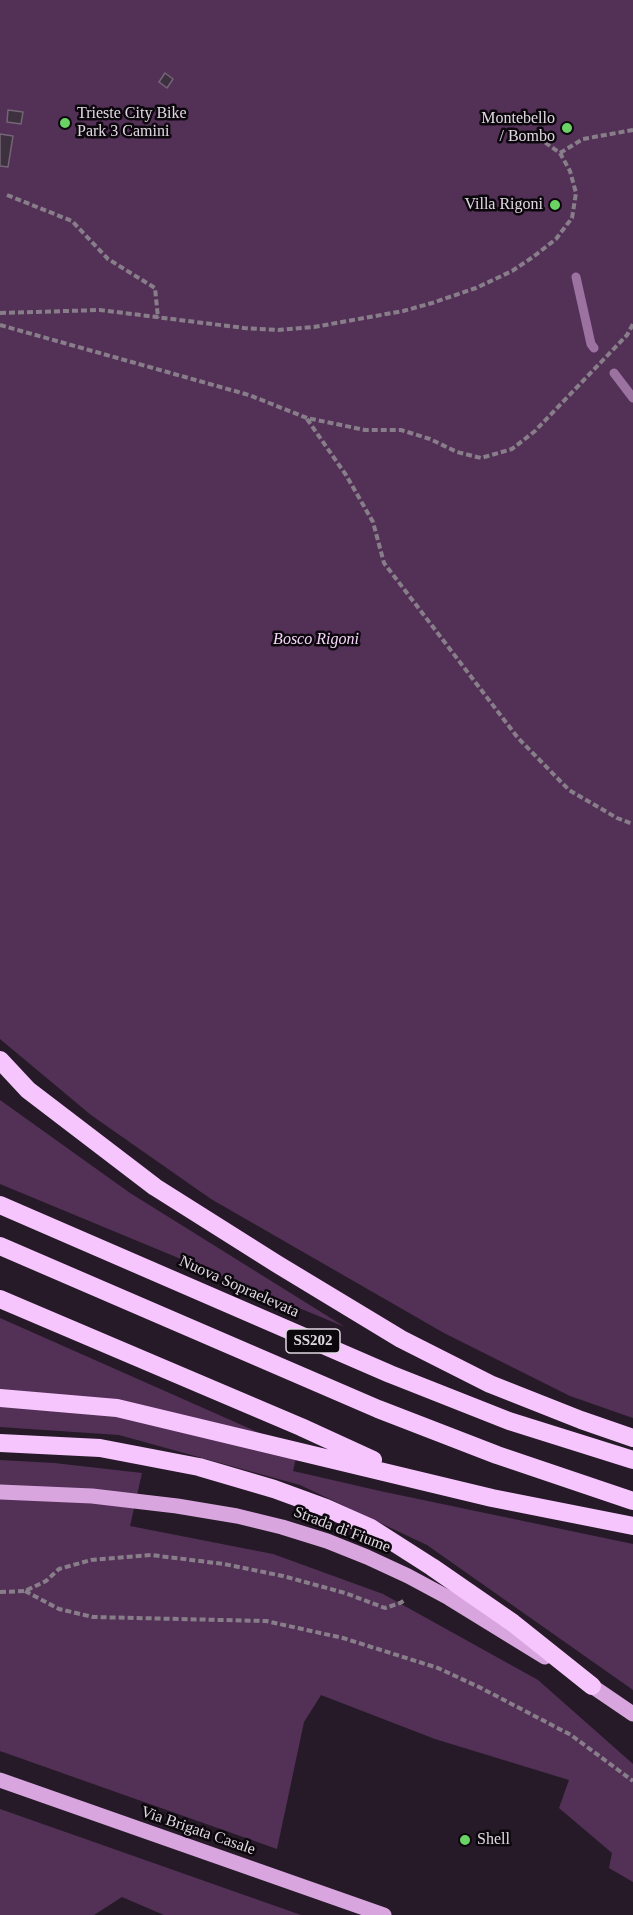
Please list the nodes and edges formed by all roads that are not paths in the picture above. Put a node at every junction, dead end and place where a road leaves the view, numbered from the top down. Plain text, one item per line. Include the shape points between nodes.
1 (0, 1060) edge
2 (0, 1071) edge
3 (28, 1090) junction
4 (0, 1205) edge
5 (0, 1246) edge
6 (0, 1299) edge
7 (0, 1398) edge
8 (633, 1438) edge
9 (0, 1443) edge
10 (633, 1460) edge
11 (412, 1478) junction
12 (0, 1491) edge
13 (633, 1501) edge
14 (633, 1526) edge
15 (592, 1686) junction
16 (633, 1714) edge
17 (0, 1780) edge
18 (384, 1915) edge

1 - 3 highway
2 - 3 highway
3 - 8 highway via 155,1187 401,1339 490,1384
4 - 10 highway, Nuova Sopraelevata / SS202 via 390,1374 509,1421
5 - 13 highway, SS202 via 378,1409
6 - 11 highway
7 - 11 highway via 117,1408
9 - 15 highway via 100,1448 199,1467 326,1508 371,1528 432,1567 513,1623
11 - 14 highway
12 - 15 main road, Strada di Fiume via 136,1501 237,1516 327,1540 424,1585
15 - 16 main road, Strada di Fiume
17 - 18 main road, Via Brigata Casale

